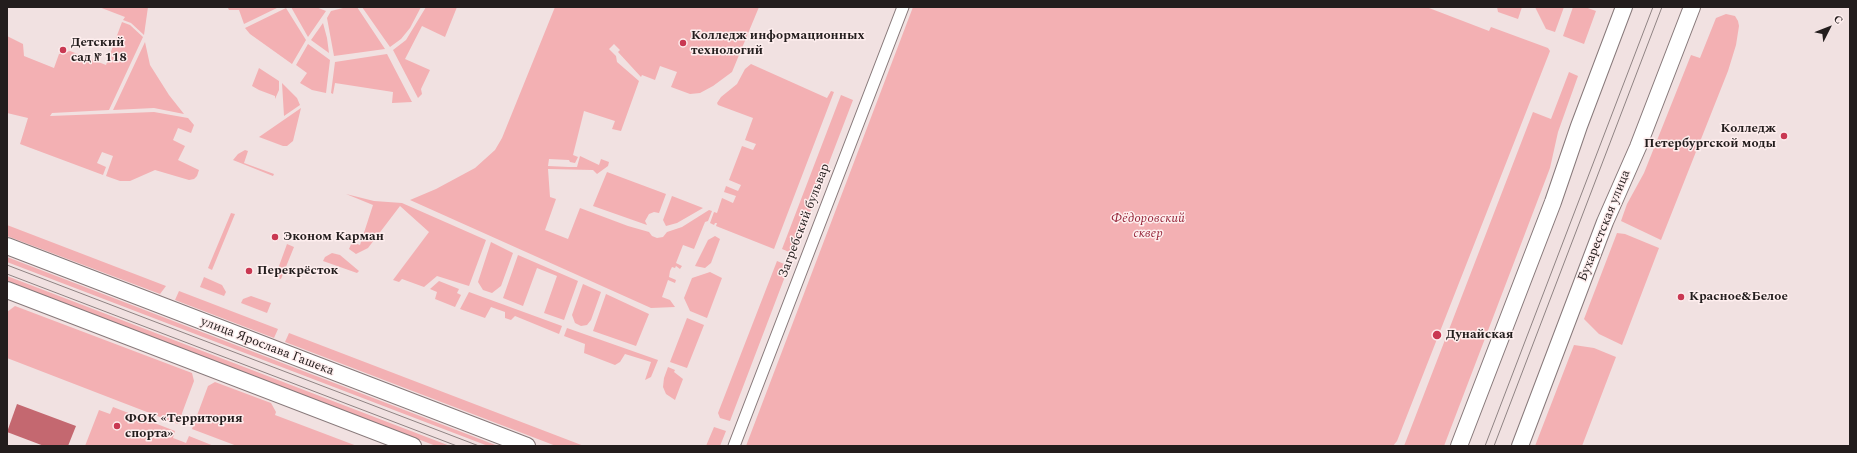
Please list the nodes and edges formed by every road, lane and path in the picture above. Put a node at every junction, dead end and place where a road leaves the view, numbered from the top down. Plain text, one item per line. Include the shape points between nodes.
1 (903, 7) edge
2 (1624, 7) edge
3 (1692, 7) edge
4 (7, 246) edge
5 (7, 290) edge
6 (413, 446) edge
7 (528, 446) edge
8 (734, 446) edge
9 (1459, 446) edge
10 (1520, 446) edge

1 - 8 street, Загребский бульвар
2 - 9 street
3 - 10 street, Бухарестская улица
4 - 7 street, улица Ярослава Гашека
5 - 6 street

